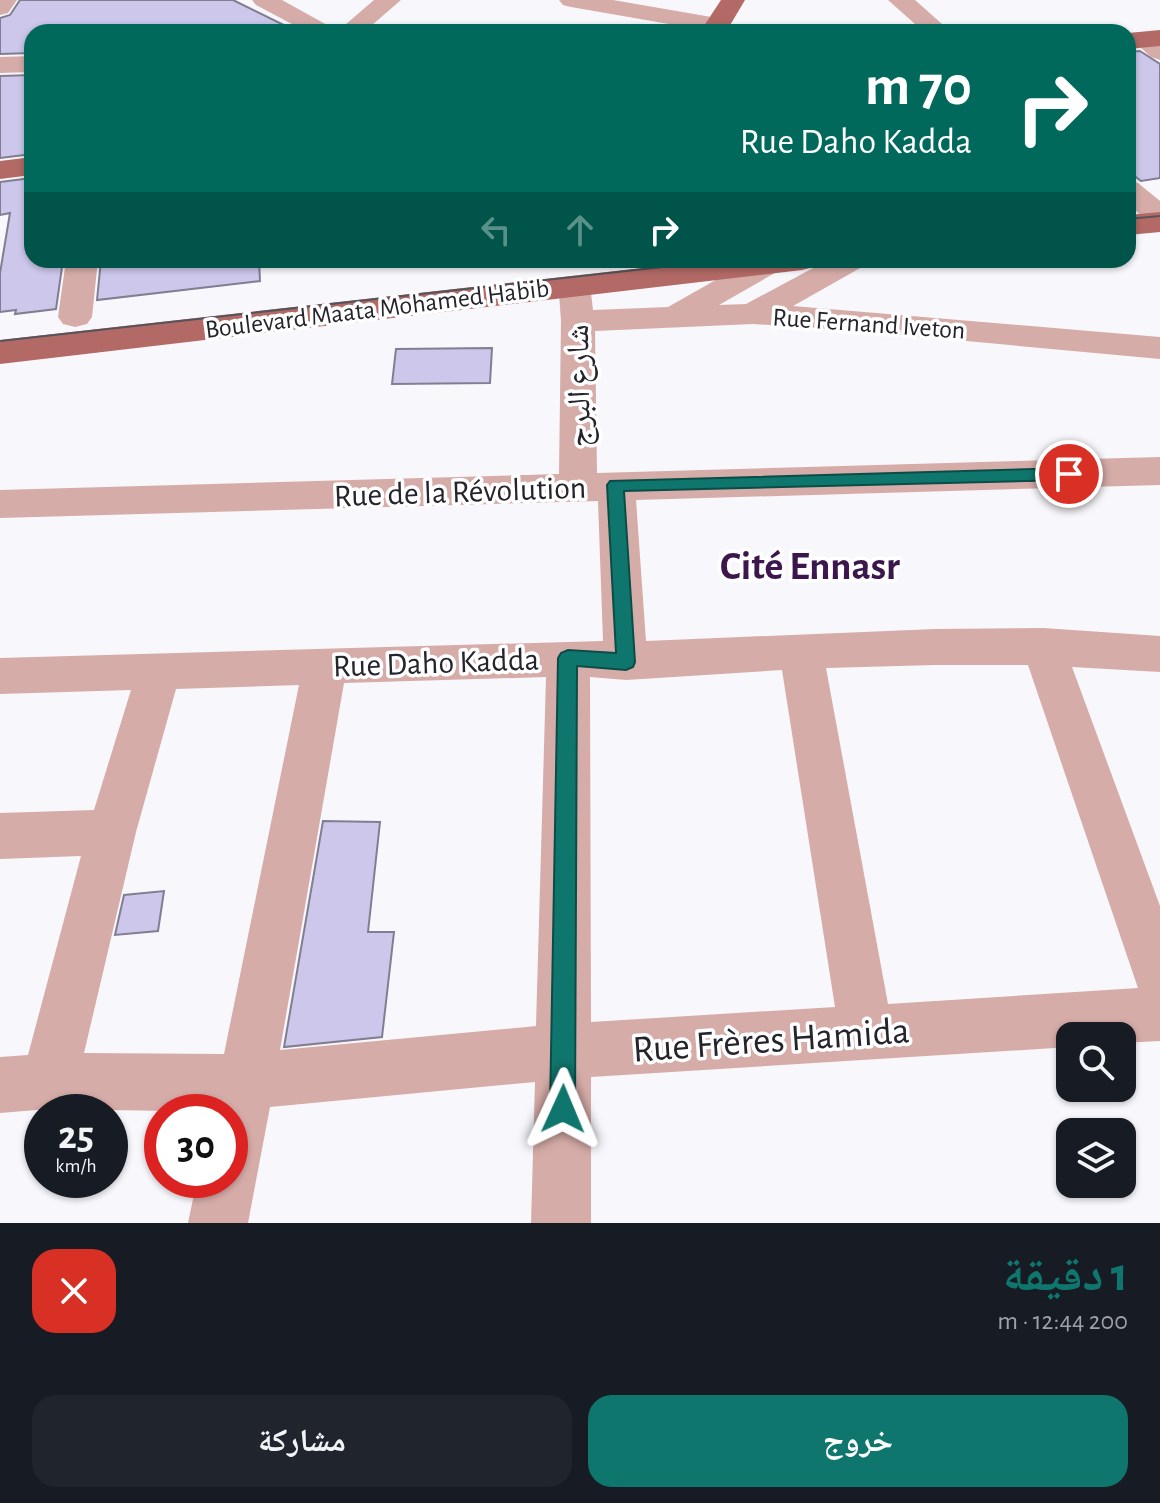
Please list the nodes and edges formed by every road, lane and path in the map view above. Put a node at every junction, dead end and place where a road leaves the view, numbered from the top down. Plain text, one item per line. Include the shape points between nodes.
1 (5, 0) edge
2 (264, 0) edge
3 (389, 0) edge
4 (571, 0) edge
5 (733, 0) edge
6 (900, 0) edge
7 (0, 8) edge
8 (310, 24) edge
9 (359, 24) edge
10 (694, 24) edge
11 (718, 24) edge
12 (929, 24) edge
13 (24, 64) edge
14 (0, 65) edge
15 (24, 167) edge
16 (0, 170) edge
17 (81, 268) edge
18 (729, 268) edge
19 (774, 268) edge
20 (800, 268) edge
21 (836, 268) edge
22 (720, 269) junction
23 (574, 284) junction
24 (719, 314) junction
25 (753, 314) junction
26 (676, 316) junction
27 (75, 317) dead end
28 (634, 317) junction
29 (578, 321) junction
30 (1160, 348) edge
31 (0, 352) edge
32 (1160, 471) edge
33 (597, 486) junction
34 (0, 504) edge
35 (1043, 646) junction
36 (801, 651) junction
37 (1160, 654) edge
38 (568, 658) junction
39 (626, 662) junction
40 (325, 665) junction
41 (159, 670) junction
42 (0, 676) edge
43 (112, 832) junction
44 (0, 836) edge
45 (1160, 978) edge
46 (1160, 1014) edge
47 (866, 1033) junction
48 (564, 1052) junction
49 (248, 1081) junction
50 (25, 1083) edge
51 (245, 1094) edge
52 (223, 1198) edge
53 (218, 1223) edge
54 (561, 1223) edge

1 - 7 street
2 - 8 street
3 - 9 street
4 - 10 street
5 - 11 main road
6 - 12 street
13 - 14 street
15 - 16 main road
17 - 27 street
18 - 22 main road, Boulevard Maata Mohamed Habib
19 - 26 street
20 - 24 street
21 - 25 street
22 - 23 main road, Boulevard Maata Mohamed Habib
22 - 28 street
23 - 29 street, شارع البرج
23 - 31 main road, Boulevard Maata Mohamed Habib
24 - 25 street, Rue Fernand Iveton
24 - 26 street, Rue Fernand Iveton
25 - 30 street, Rue Fernand Iveton
26 - 28 street, Rue Fernand Iveton
28 - 29 street, Rue Fernand Iveton
29 - 33 street, شارع البرج
32 - 33 street, Rue de la Révolution
33 - 34 street, Rue de la Révolution
33 - 39 street, شارع البرج
35 - 36 street, Rue Daho Kadda
35 - 37 street, Rue Daho Kadda
35 - 45 street
36 - 39 street, Rue Daho Kadda
36 - 47 street
38 - 39 street, Rue Daho Kadda
38 - 40 street, Rue Daho Kadda
38 - 48 street
40 - 41 street, Rue Daho Kadda
40 - 49 street
41 - 42 street, Rue Daho Kadda
41 - 43 street
43 - 44 street
43 - 50 street
46 - 47 street, Rue Frères Hamida
47 - 48 street, Rue Frères Hamida
48 - 49 street, Rue Frères Hamida
48 - 54 street
49 - 50 street, Rue Frères Hamida
49 - 51 street
52 - 53 street

